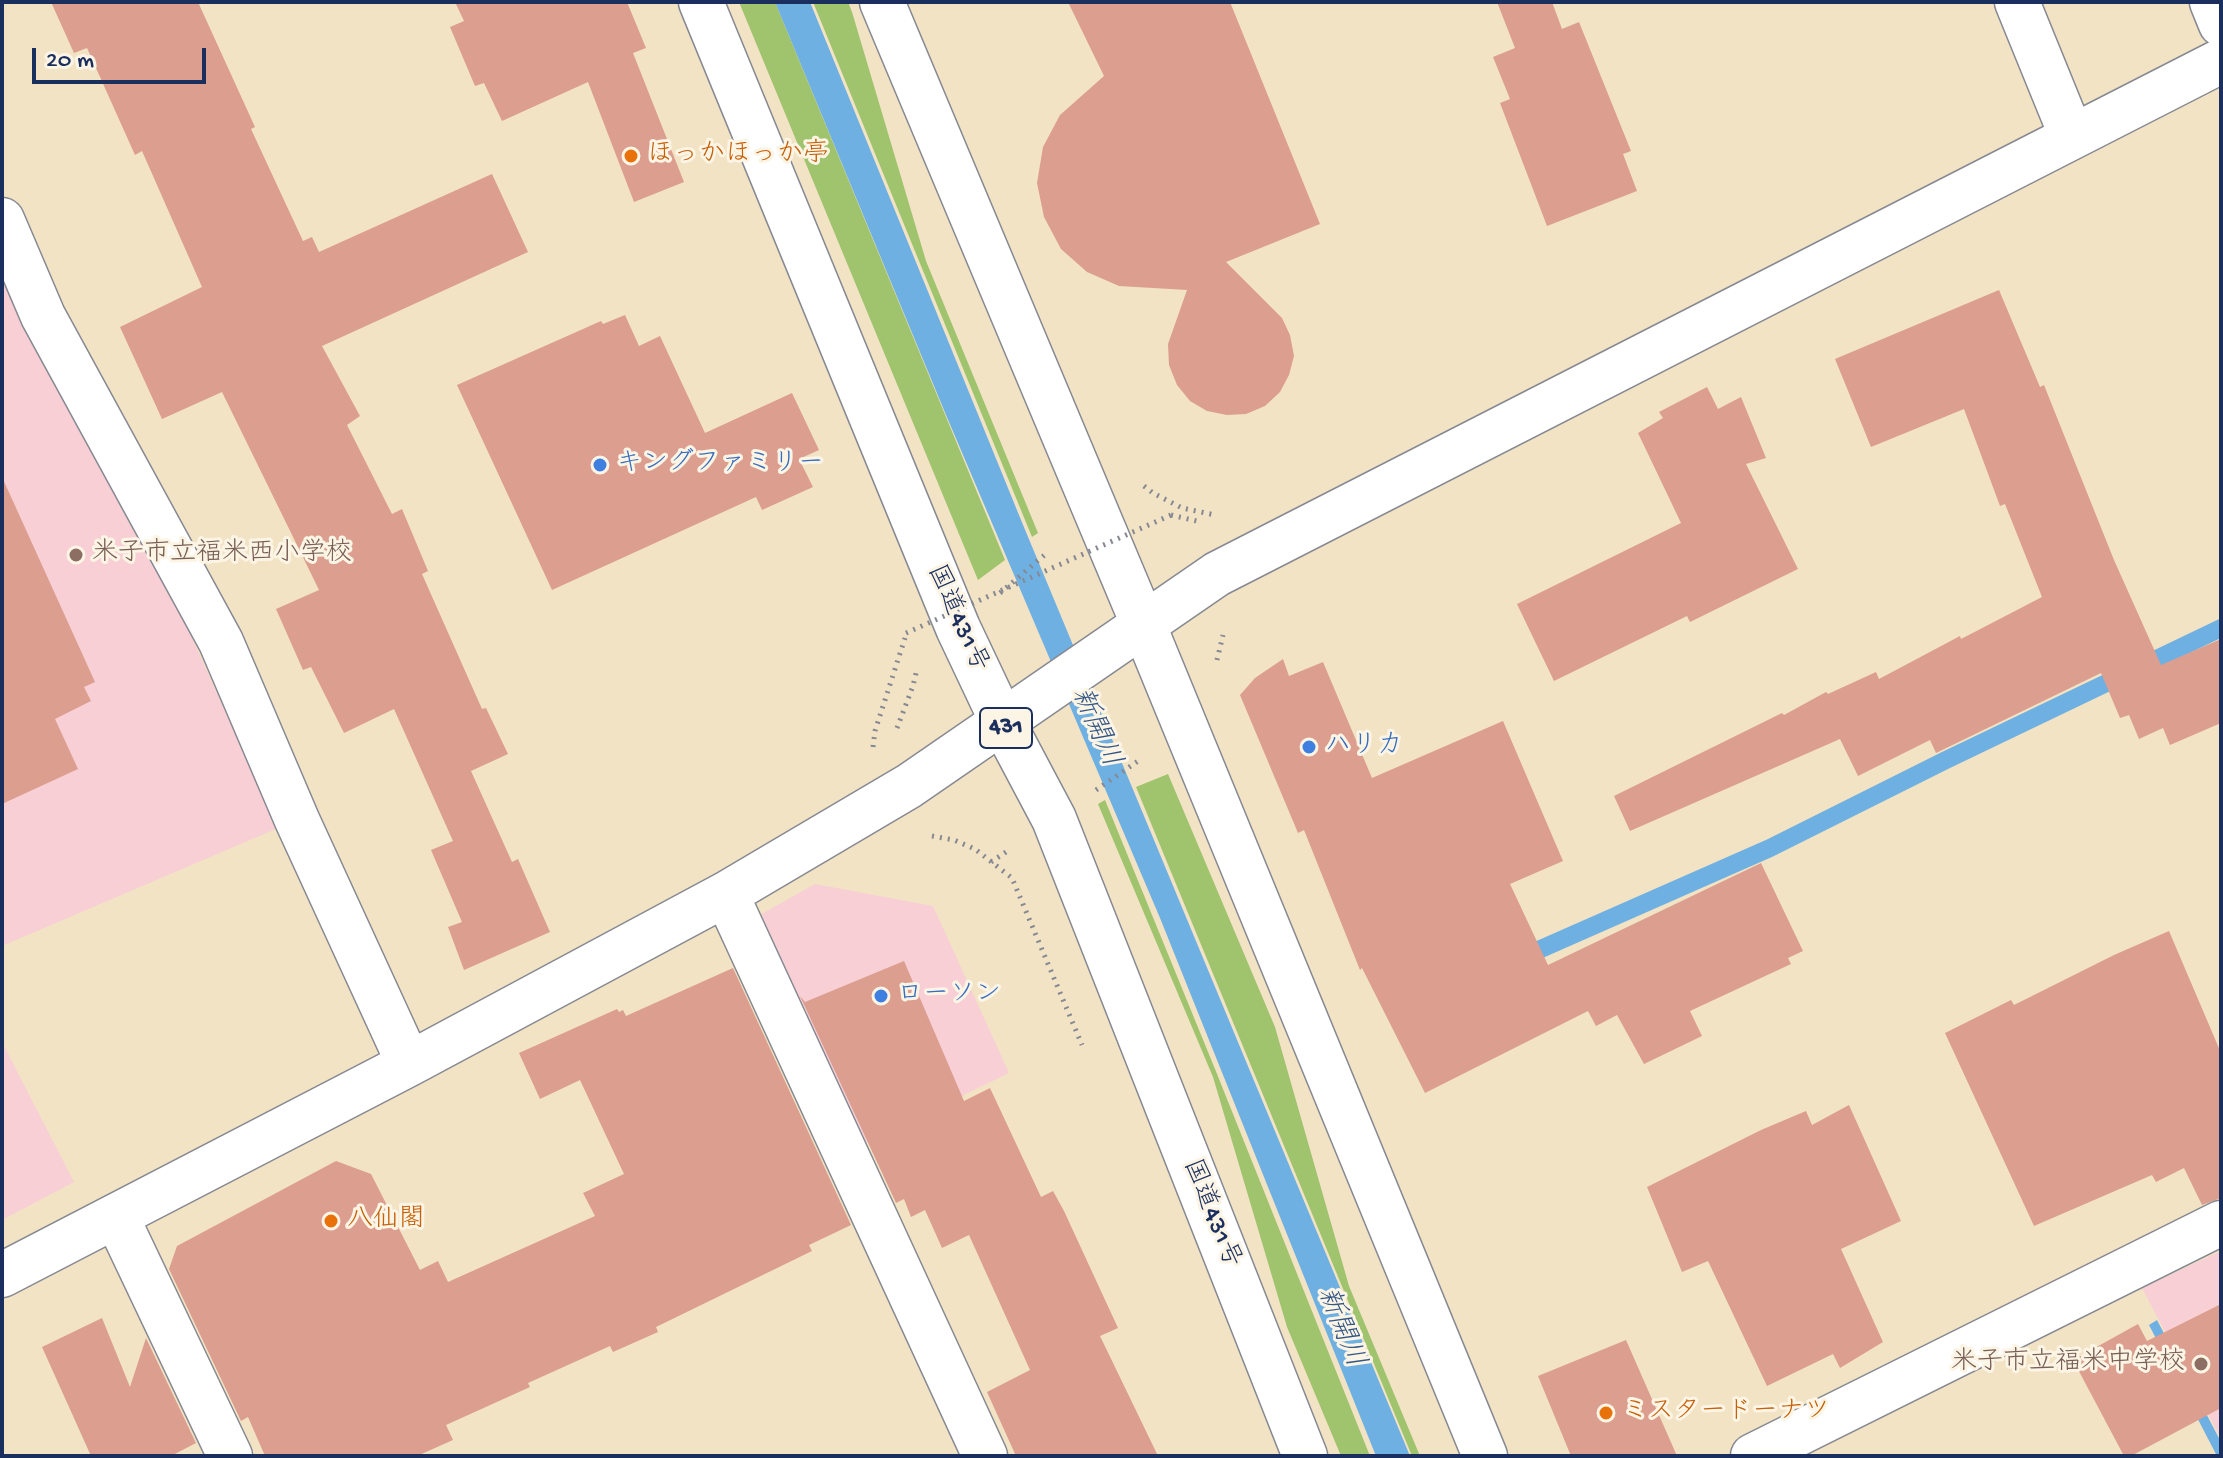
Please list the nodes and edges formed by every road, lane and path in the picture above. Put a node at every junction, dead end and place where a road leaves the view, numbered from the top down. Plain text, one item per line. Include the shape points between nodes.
1 (701, 2) edge
2 (882, 2) edge
3 (2017, 2) edge
4 (2212, 2) edge
5 (2221, 24) edge
6 (2221, 61) edge
7 (2072, 137) junction
8 (2, 220) edge
9 (1135, 478) dead end
10 (1189, 510) junction
11 (1225, 513) dead end
12 (1171, 515) dead end
13 (1199, 534) dead end
14 (1048, 552) dead end
15 (984, 607) dead end
16 (912, 626) dead end
17 (917, 636) dead end
18 (1129, 636) junction
19 (918, 663) dead end
20 (1013, 713) junction
21 (875, 731) dead end
22 (888, 737) dead end
23 (880, 746) dead end
24 (872, 754) dead end
25 (1143, 758) dead end
26 (1092, 792) dead end
27 (920, 834) dead end
28 (1010, 849) dead end
29 (991, 862) junction
30 (726, 894) junction
31 (1084, 1051) dead end
32 (409, 1064) junction
33 (116, 1216) junction
34 (2221, 1223) edge
35 (2, 1275) edge
36 (230, 1456) edge
37 (985, 1456) edge
38 (1305, 1456) edge
39 (1485, 1456) edge
40 (1753, 1456) edge

1 - 20 main road, 国道431号 / 431 via 958,628
2 - 18 main road
3 - 7 main road
4 - 5 main road
6 - 7 main road
7 - 18 main road via 1217,574
8 - 32 main road via 43,316 221,642
9 - 10 path
10 - 11 path
10 - 13 path
12 - 21 path, bridge via 906,633
14 - 15 path, bridge
16 - 17 path
18 - 20 main road
18 - 39 main road
19 - 22 path via 897,727
20 - 30 main road via 909,786
20 - 38 main road, 国道431号 / 431
23 - 24 path
25 - 26 path
27 - 29 path via 954,840
28 - 29 path
29 - 31 path via 1012,878
30 - 32 main road
30 - 37 main road
32 - 33 main road
33 - 35 main road
33 - 36 main road
34 - 40 main road

